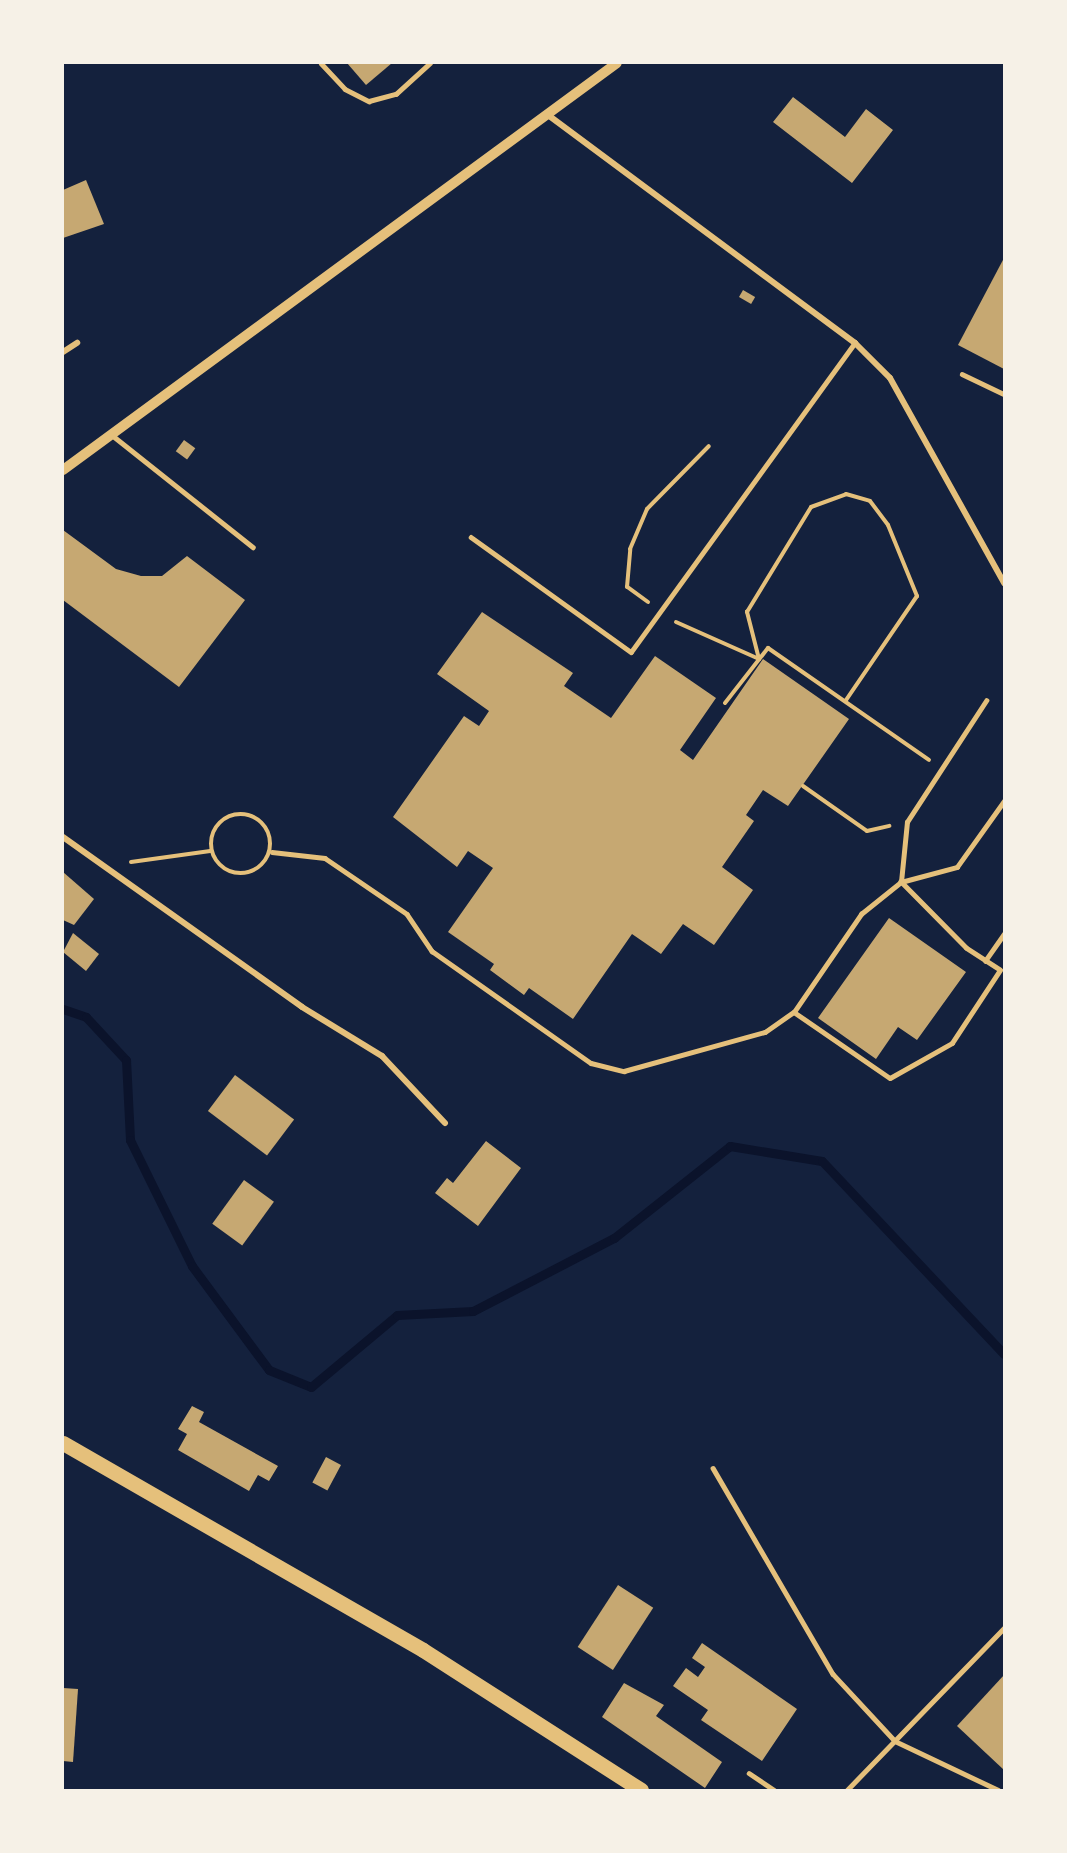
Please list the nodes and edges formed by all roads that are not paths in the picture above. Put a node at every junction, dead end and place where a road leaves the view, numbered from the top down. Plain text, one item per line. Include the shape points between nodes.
1 (321, 63) edge
2 (430, 63) edge
3 (617, 63) edge
4 (548, 115) junction
5 (77, 342) dead end
6 (855, 343) junction
7 (63, 352) edge
8 (962, 374) dead end
9 (1004, 394) edge
10 (112, 435) junction
11 (63, 470) edge
12 (471, 537) dead end
13 (253, 547) dead end
14 (1004, 566) edge
15 (998, 572) junction
16 (1004, 583) edge
17 (986, 701) dead end
18 (1004, 801) edge
19 (63, 837) edge
20 (272, 852) junction
21 (901, 882) junction
22 (1004, 934) edge
23 (985, 961) junction
24 (1002, 972) edge
25 (794, 1012) junction
26 (446, 1123) dead end
27 (63, 1443) edge
28 (712, 1468) dead end
29 (1004, 1628) edge
30 (895, 1741) junction
31 (749, 1773) dead end
32 (641, 1790) edge
33 (774, 1790) edge
34 (847, 1790) edge
35 (998, 1790) edge

1 - 2 lane via 345,89 369,101 396,93
3 - 4 street
4 - 6 street
4 - 10 street
5 - 7 street
6 - 12 lane via 631,652
6 - 15 street via 890,378
8 - 9 lane
10 - 11 street
10 - 13 lane
14 - 15 street
15 - 16 street
17 - 21 lane via 907,822
18 - 21 lane via 957,867
19 - 26 street via 302,1007 381,1056
20 - 20 lane via 262,821 235,814 219,820 210,851 220,866 235,874 264,865
20 - 25 lane via 325,858 407,914 432,951 591,1063 624,1071 765,1032
21 - 23 lane
21 - 25 lane via 861,914
22 - 23 lane
23 - 24 lane
24 - 25 lane via 952,1043 890,1078
27 - 32 main road via 423,1650
28 - 30 lane via 832,1674
29 - 30 lane
30 - 34 lane
30 - 35 lane
31 - 33 lane

